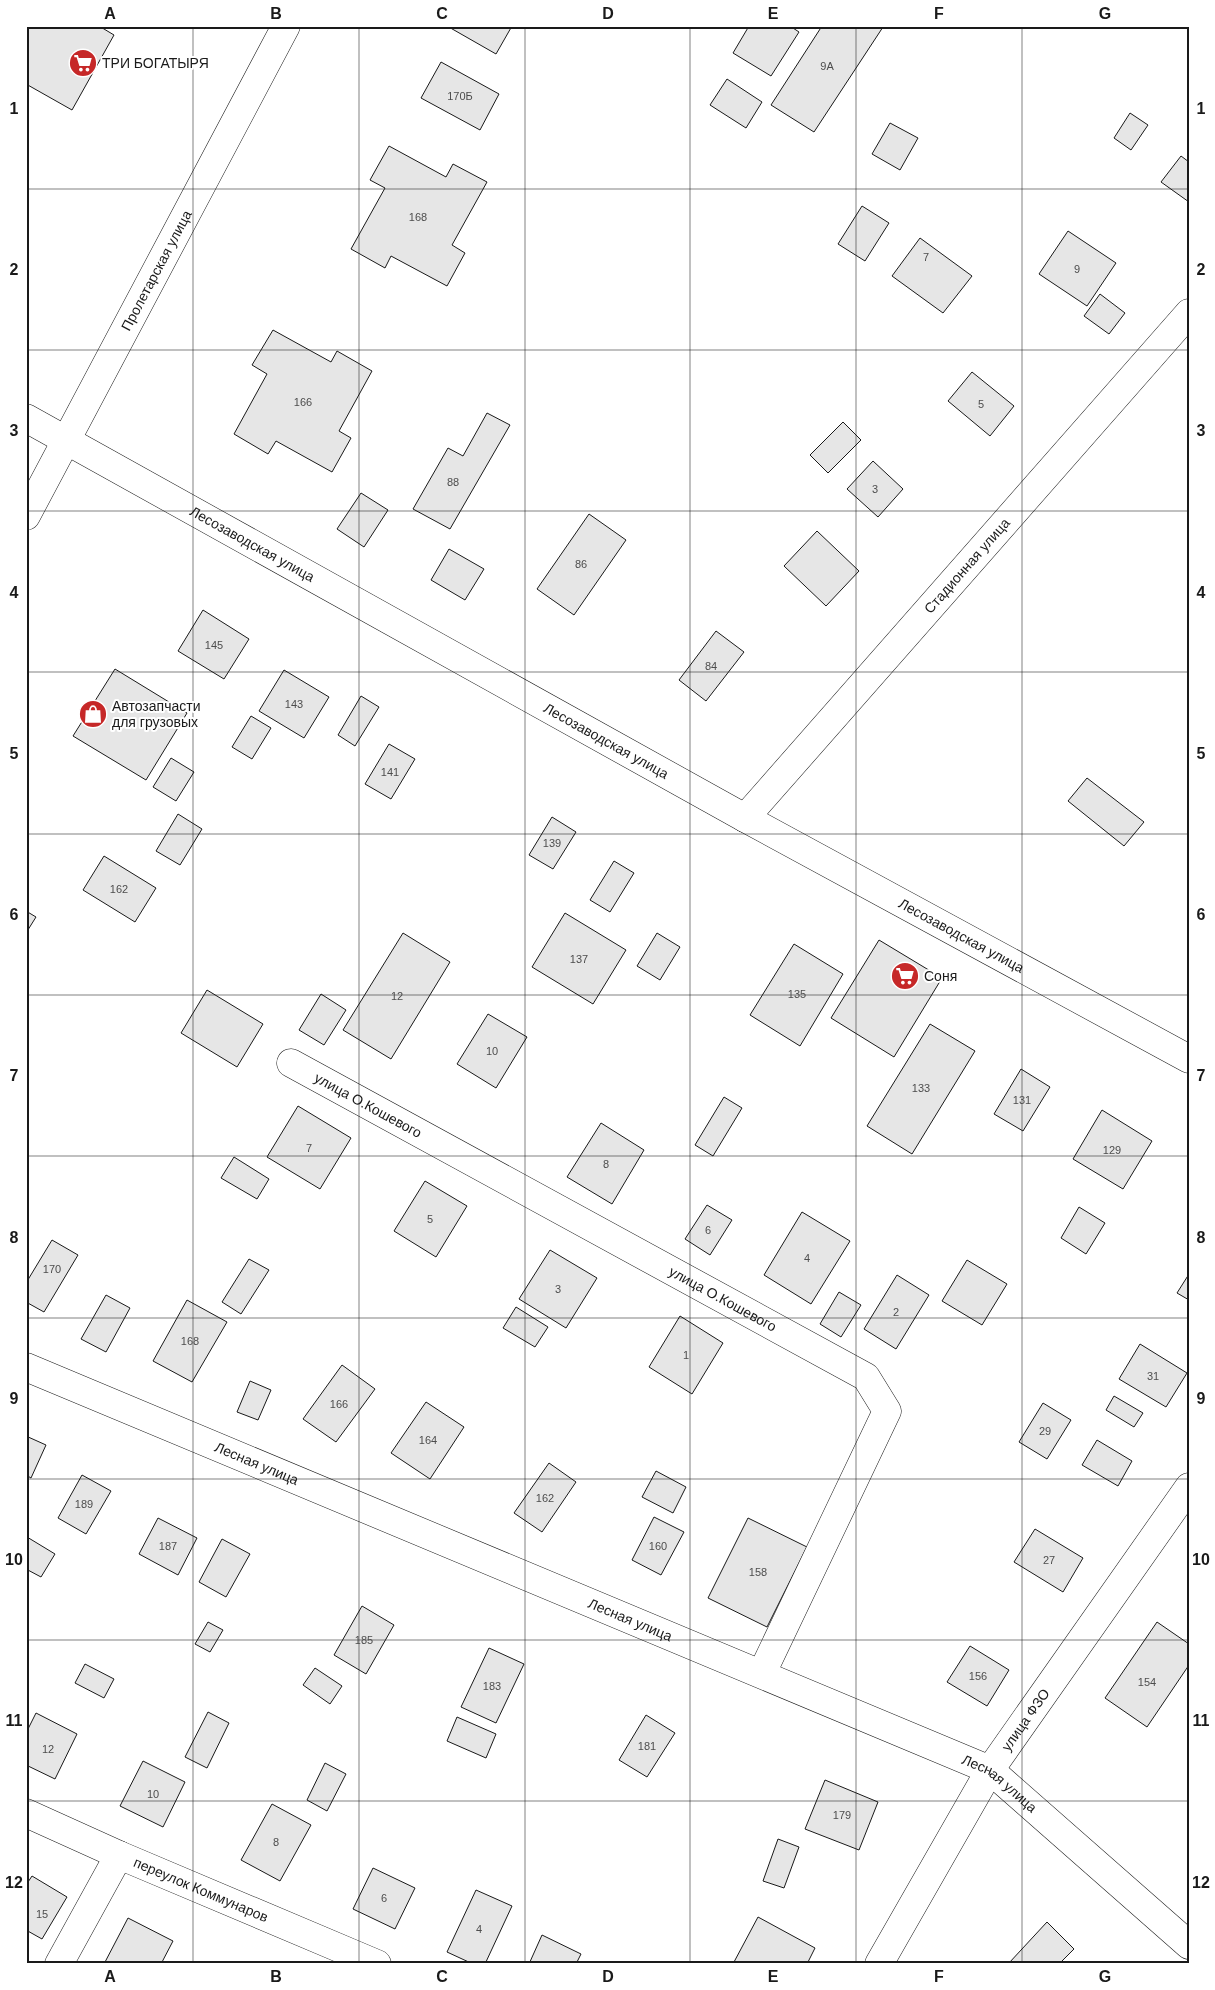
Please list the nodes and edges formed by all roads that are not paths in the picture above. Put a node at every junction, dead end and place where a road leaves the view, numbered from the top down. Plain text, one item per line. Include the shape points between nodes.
1 (286, 26) edge
2 (1189, 314) edge
3 (26, 418) edge
4 (67, 441) junction
5 (26, 516) edge
6 (745, 818) junction
7 (1189, 1059) edge
8 (291, 1063) dead end
9 (26, 1367) edge
10 (1189, 1488) edge
11 (762, 1674) junction
12 (990, 1770) junction
13 (26, 1813) edge
14 (119, 1855) junction
15 (1189, 1945) edge
16 (59, 1964) edge
17 (377, 1964) edge
18 (879, 1964) edge

1 - 4 street, Пролетарская улица
2 - 6 street, Стадионная улица
3 - 4 street, Лесозаводская улица
4 - 5 street, Пролетарская улица
4 - 6 street, Лесозаводская улица
6 - 7 street, Лесозаводская улица
8 - 11 street, улица О.Кошевого via 866,1377 887,1411
9 - 11 street, Лесная улица
10 - 12 street, улица ФЗО
11 - 12 street, Лесная улица
12 - 15 street, Лесная улица
12 - 18 street, улица ФЗО
13 - 14 street, переулок Коммунаров
14 - 16 street
14 - 17 street, переулок Коммунаров

